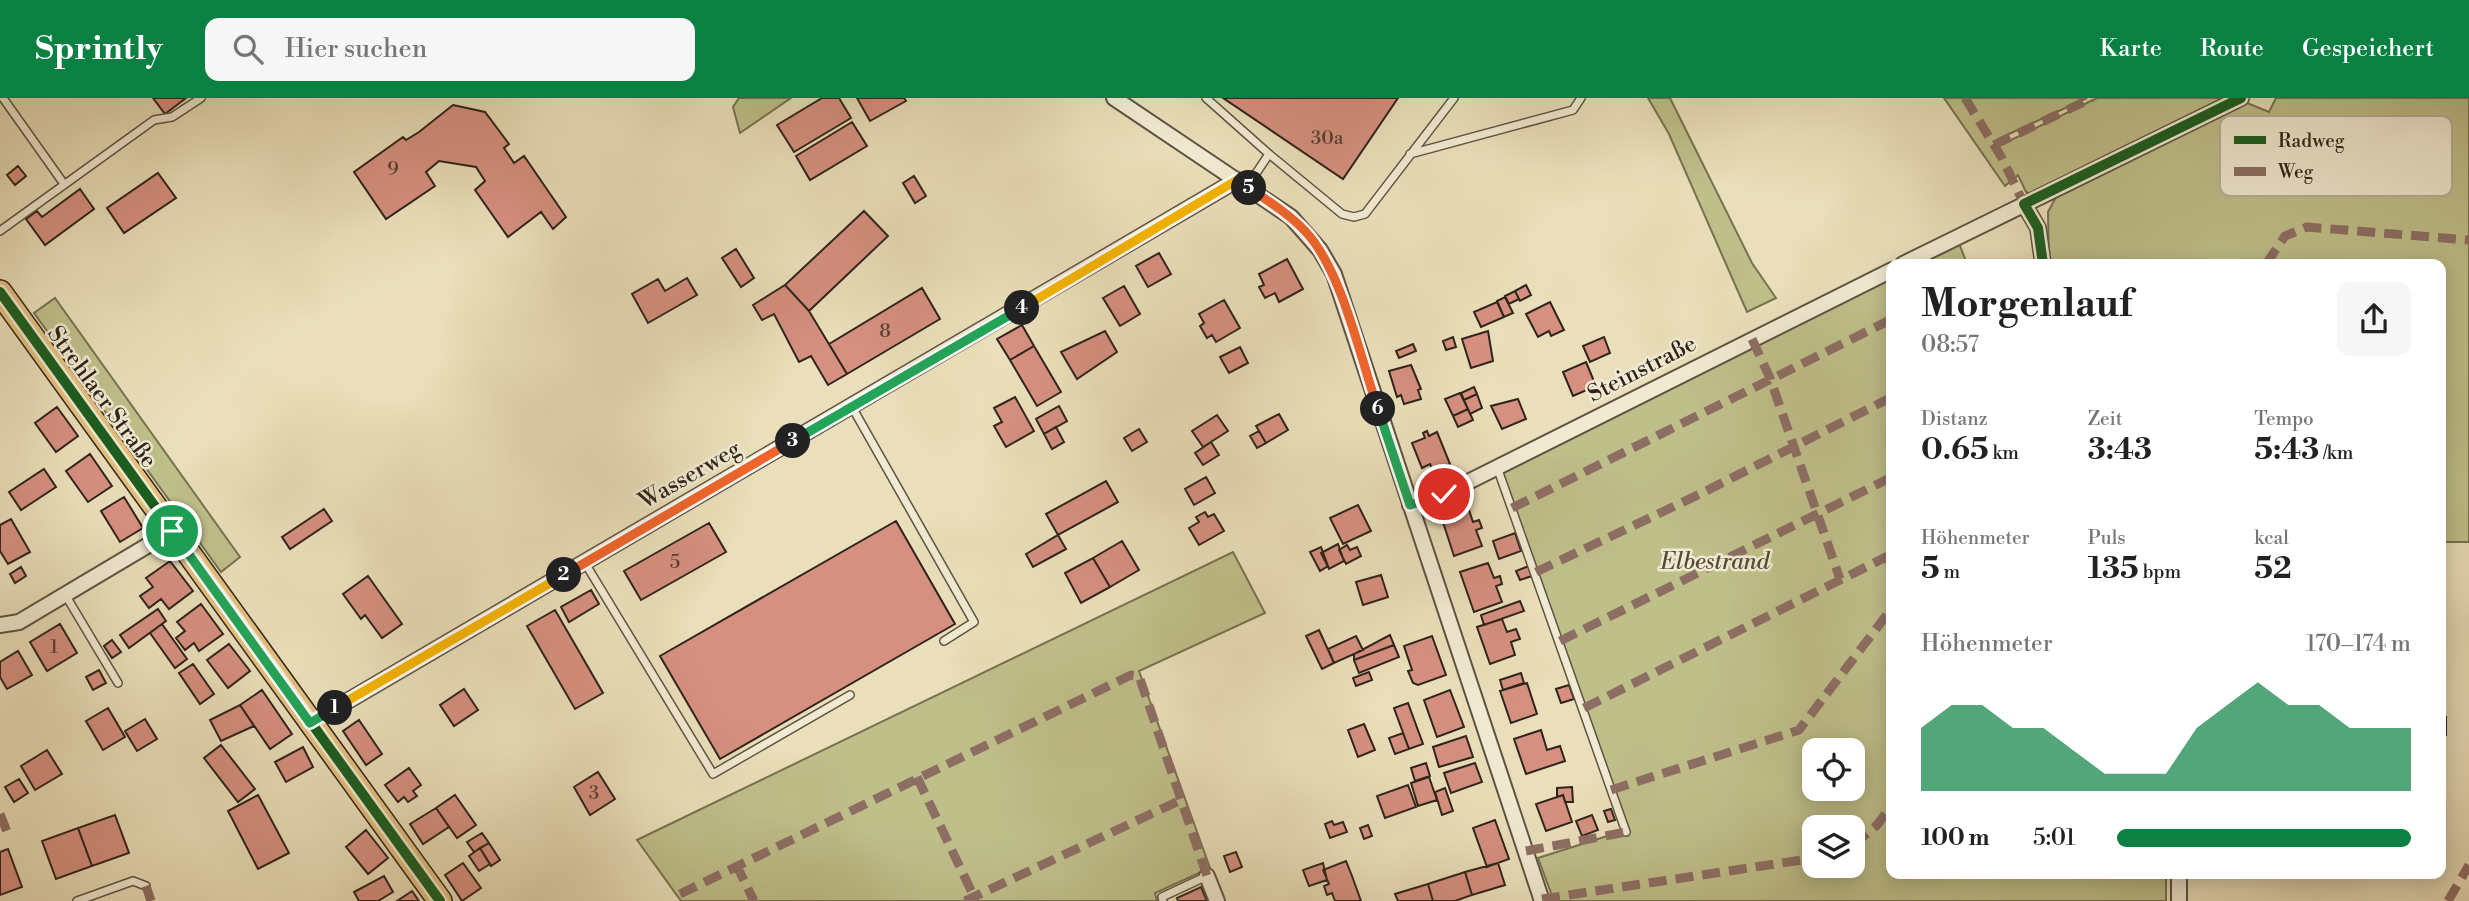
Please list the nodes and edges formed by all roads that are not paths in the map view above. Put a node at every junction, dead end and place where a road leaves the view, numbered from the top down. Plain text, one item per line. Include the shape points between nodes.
1 (3, 98) edge
2 (201, 98) edge
3 (1114, 98) edge
4 (1206, 98) edge
5 (1454, 98) edge
6 (1581, 98) edge
7 (2241, 98) edge
8 (1269, 154) junction
9 (1410, 154) junction
10 (1242, 183) junction
11 (64, 184) junction
12 (2024, 204) junction
13 (0, 231) edge
14 (1913, 259) edge
15 (2042, 259) edge
16 (1886, 273) edge
17 (0, 292) edge
18 (852, 407) junction
19 (1497, 467) junction
20 (1410, 505) junction
21 (172, 531) junction
22 (585, 563) junction
23 (66, 596) junction
24 (0, 625) edge
25 (944, 641) dead end
26 (118, 683) dead end
27 (850, 695) dead end
28 (310, 723) junction
29 (1626, 832) dead end
30 (1207, 876) joint
31 (2179, 879) edge
32 (146, 886) dead end
33 (1540, 900) edge
34 (76, 901) edge
35 (440, 901) edge
36 (1163, 901) edge
37 (1217, 901) edge
38 (2179, 901) edge

1 - 11 lane
2 - 11 lane via 172,117 154,120
3 - 10 street
4 - 8 lane
5 - 9 lane
6 - 9 lane via 1573,110
7 - 12 street
8 - 9 lane via 1342,214 1354,217 1365,214
8 - 10 lane
10 - 18 street, Wasserweg
10 - 20 street via 1307,232 1334,274
11 - 13 lane
12 - 14 street
12 - 15 street via 2038,228
16 - 19 street, Steinstraße
17 - 21 main road, Strehlaer Straße
18 - 22 street, Wasserweg
18 - 25 lane via 974,622
19 - 20 street, Steinstraße via 1444,494
19 - 29 lane
20 - 33 street
21 - 23 street
21 - 28 main road, Strehlaer Straße
22 - 27 lane via 713,774
22 - 28 street, Wasserweg
23 - 24 street via 19,622
23 - 26 lane
28 - 35 main road, Strehlaer Straße
30 - 36 lane via 1162,897
30 - 37 street
31 - 38 street
32 - 34 lane via 133,881

